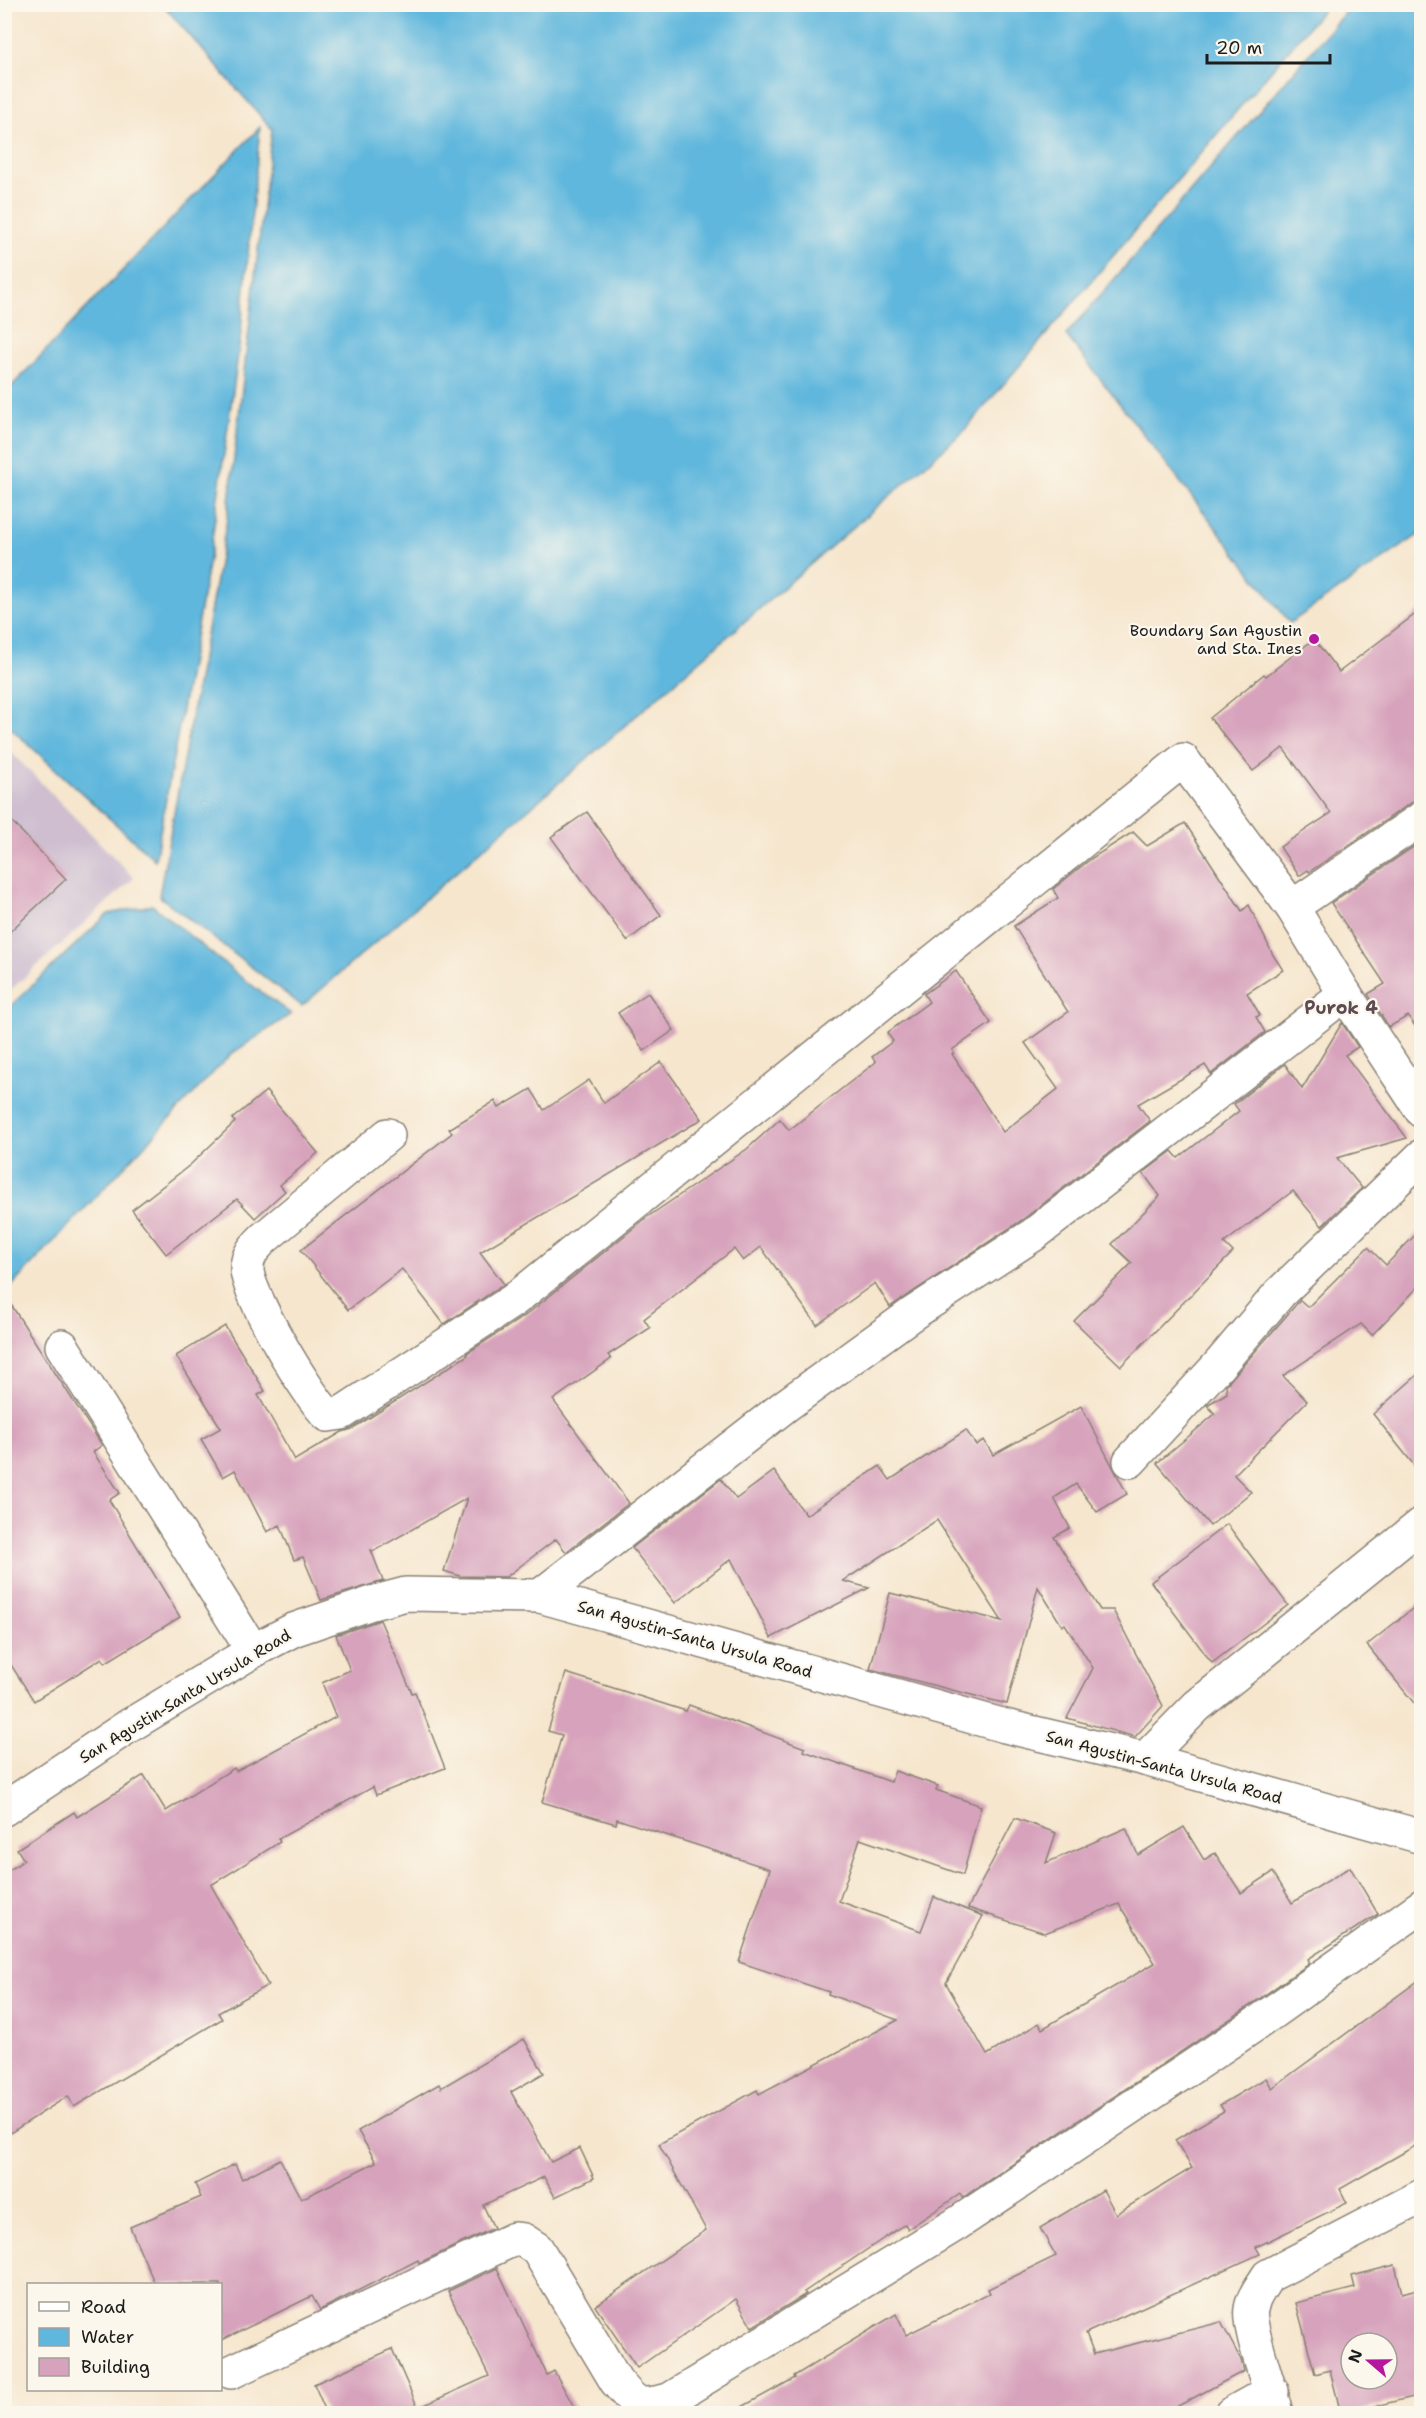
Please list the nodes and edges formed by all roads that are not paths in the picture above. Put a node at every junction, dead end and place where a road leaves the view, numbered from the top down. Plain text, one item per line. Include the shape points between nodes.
1 (1422, 818) edge
2 (1292, 907) junction
3 (1345, 994) junction
4 (1422, 1111) edge
5 (388, 1135) dead end
6 (1422, 1156) edge
7 (62, 1346) dead end
8 (1130, 1461) dead end
9 (1422, 1524) edge
10 (540, 1596) junction
11 (253, 1651) junction
12 (1146, 1759) junction
13 (4, 1809) edge
14 (1422, 1837) edge
15 (1422, 1906) edge
16 (1422, 2196) edge
17 (231, 2372) dead end
18 (1274, 2402) edge
19 (1231, 2414) edge

1 - 2 street
2 - 3 street
2 - 5 street via 1184,760 514,1300 342,1413 328,1415 256,1299 247,1271 249,1254
3 - 4 street
3 - 10 street via 1033,1235 912,1314 785,1406
6 - 8 street via 1280,1293
7 - 11 street
9 - 12 street via 1197,1706
10 - 11 street, San Agustin-Santa Ursula Road via 406,1594 293,1630
10 - 12 street, San Agustin-Santa Ursula Road via 1005,1726
11 - 13 street, San Agustin-Santa Ursula Road via 127,1727
12 - 14 street, San Agustin-Santa Ursula Road
15 - 17 street via 1253,2026 955,2225 669,2400 647,2406 630,2398 537,2249 524,2240 514,2239
16 - 18 street via 1268,2276 1250,2311
18 - 19 street

